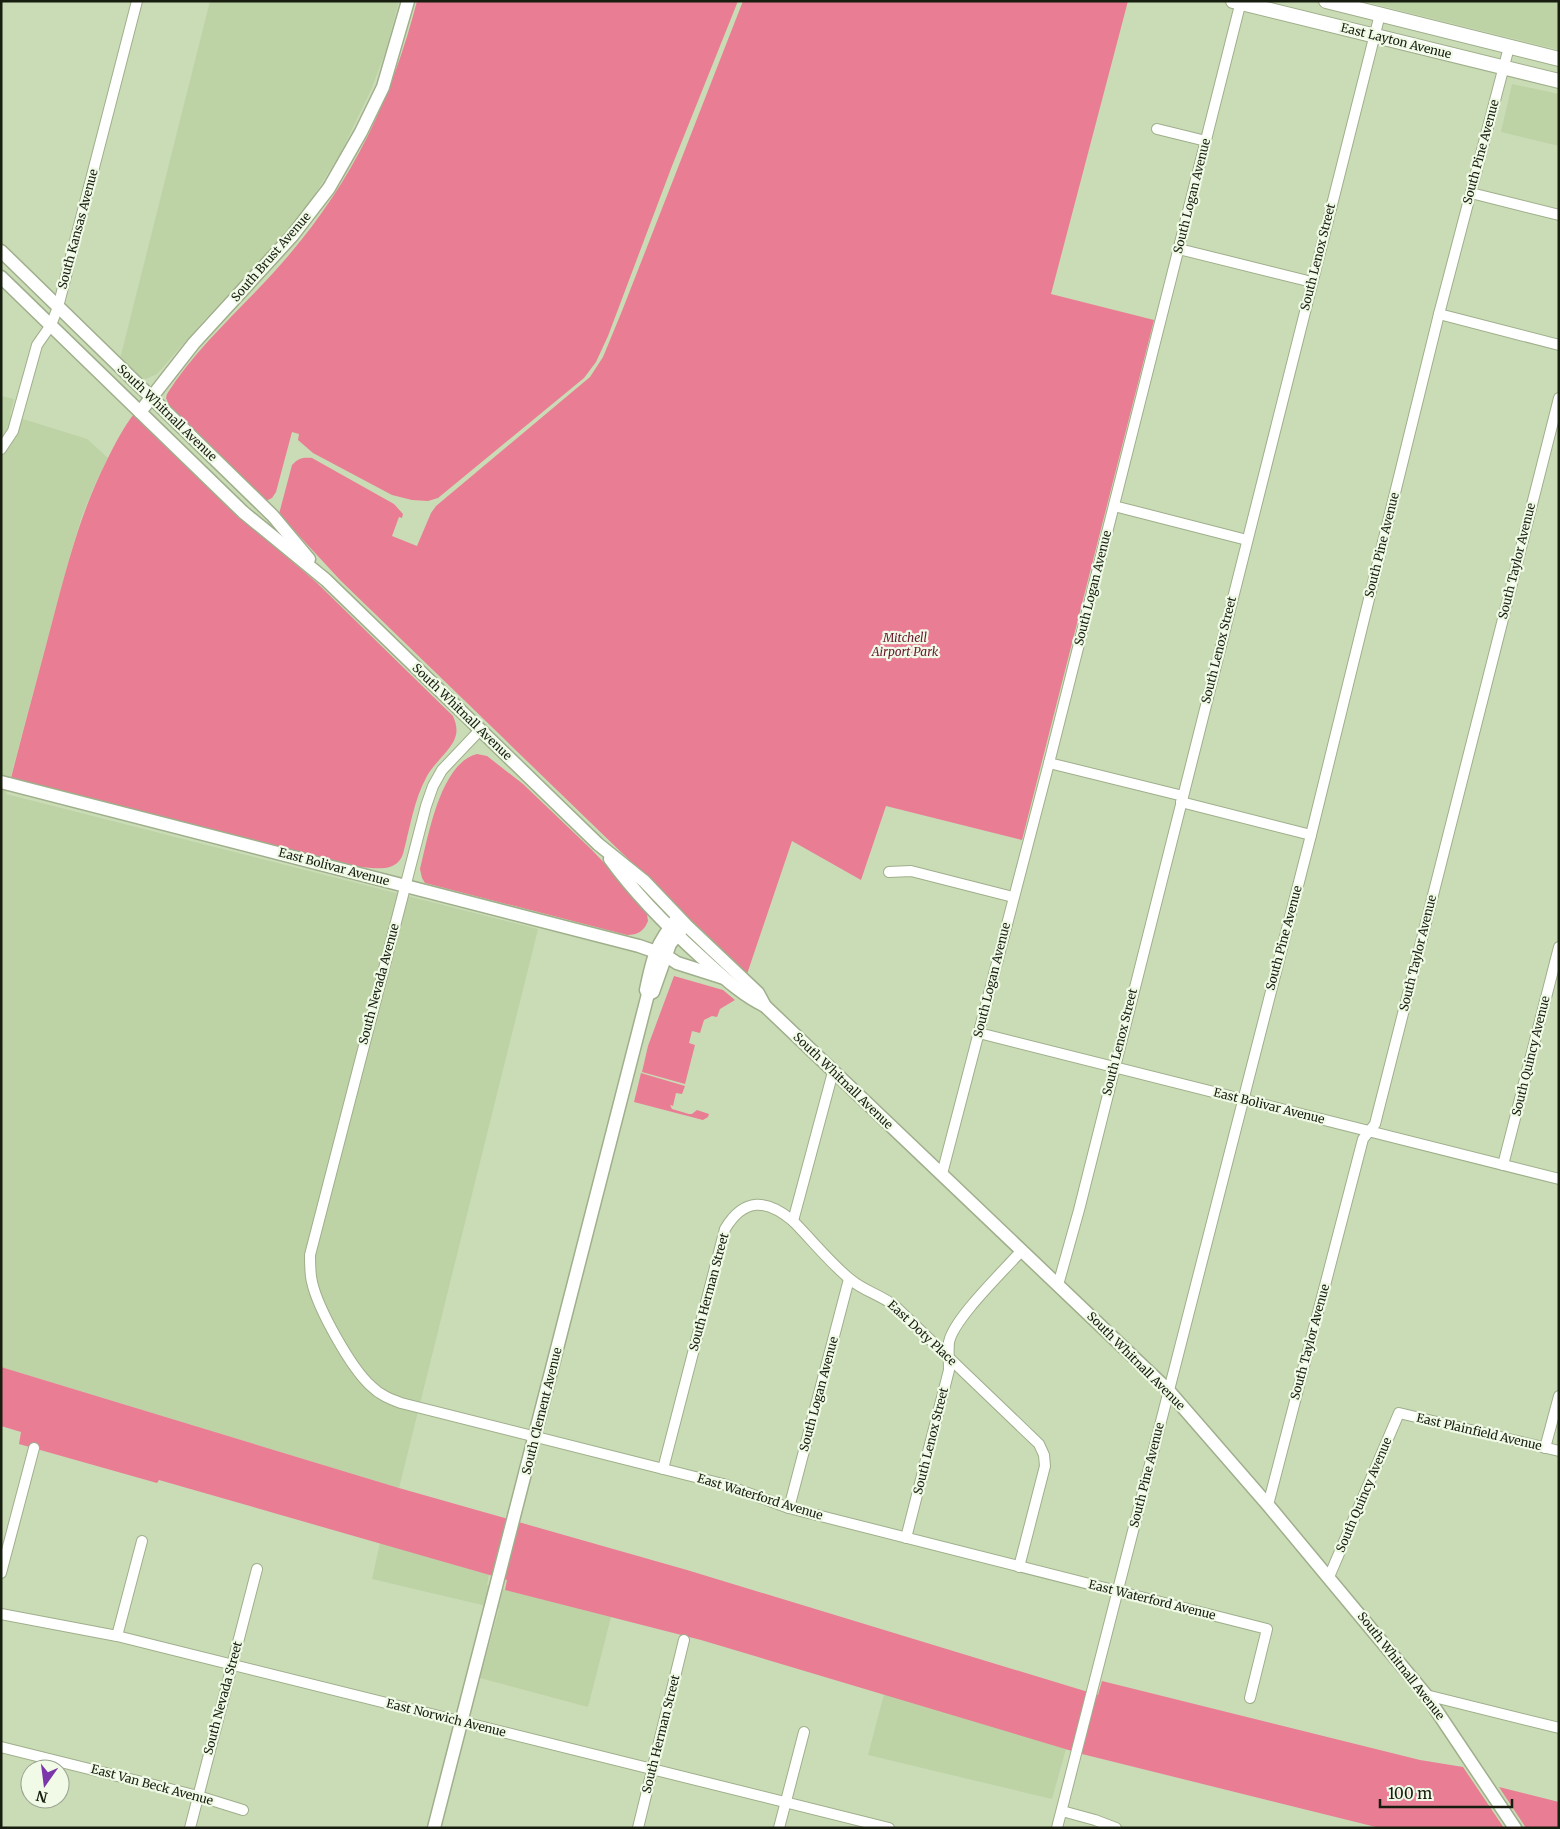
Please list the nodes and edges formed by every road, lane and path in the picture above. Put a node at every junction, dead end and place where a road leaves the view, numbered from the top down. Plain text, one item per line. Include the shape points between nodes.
1 (137, 1) edge
2 (408, 1) edge
3 (1326, 1) edge
4 (1238, 2) edge
5 (1380, 14) junction
6 (1375, 36) junction
7 (1509, 47) junction
8 (1559, 59) edge
9 (1503, 68) junction
10 (1559, 81) edge
11 (1156, 129) dead end
12 (1206, 140) junction
13 (1471, 193) junction
14 (1559, 215) edge
15 (1180, 248) junction
16 (1, 251) edge
17 (1, 277) edge
18 (1312, 282) junction
19 (58, 307) junction
20 (1439, 314) junction
21 (51, 325) junction
22 (1559, 345) edge
23 (151, 397) junction
24 (1559, 398) edge
25 (140, 412) junction
26 (1, 449) edge
27 (1114, 506) junction
28 (1247, 540) junction
29 (326, 580) junction
30 (480, 730) junction
31 (1048, 764) junction
32 (1, 782) edge
33 (1182, 799) junction
34 (1311, 835) junction
35 (889, 872) dead end
36 (405, 886) junction
37 (1013, 897) junction
38 (678, 926) junction
39 (1559, 947) edge
40 (660, 954) junction
41 (724, 978) junction
42 (765, 1006) junction
43 (979, 1033) junction
44 (1114, 1067) junction
45 (833, 1072) junction
46 (1242, 1100) junction
47 (1369, 1131) junction
48 (1503, 1165) junction
49 (942, 1174) junction
50 (1559, 1178) edge
51 (793, 1221) junction
52 (1022, 1250) junction
53 (310, 1255) joint
54 (849, 1279) junction
55 (1058, 1285) junction
56 (949, 1358) junction
57 (1168, 1390) junction
58 (1559, 1396) edge
59 (1399, 1413) joint
60 (535, 1438) junction
61 (34, 1448) dead end
62 (1546, 1448) junction
63 (1559, 1451) edge
64 (664, 1469) junction
65 (1268, 1505) junction
66 (789, 1508) junction
67 (906, 1538) junction
68 (142, 1540) dead end
69 (1019, 1567) junction
70 (257, 1569) dead end
71 (1, 1573) edge
72 (1329, 1577) junction
73 (1117, 1592) junction
74 (1, 1614) edge
75 (118, 1636) junction
76 (684, 1640) dead end
77 (232, 1665) junction
78 (1426, 1695) junction
79 (1250, 1698) dead end
80 (462, 1722) junction
81 (1559, 1728) edge
82 (804, 1732) dead end
83 (1, 1747) edge
84 (652, 1769) junction
85 (198, 1796) junction
86 (786, 1803) junction
87 (243, 1810) dead end
88 (1062, 1811) junction
89 (190, 1828) edge
90 (434, 1828) edge
91 (638, 1828) edge
92 (779, 1828) edge
93 (889, 1828) edge
94 (1057, 1828) edge
95 (1116, 1828) edge
96 (1515, 1828) edge

1 - 19 street, South Kansas Avenue
2 - 23 street, South Brust Avenue via 383,87 329,188 292,236 194,343
3 - 5 main road, East Layton Avenue
4 - 6 main road, East Layton Avenue
4 - 12 street, South Logan Avenue
5 - 6 street, South Lenox Street
5 - 7 main road, East Layton Avenue
6 - 9 main road, East Layton Avenue
6 - 18 street, South Lenox Street
7 - 8 main road, East Layton Avenue
7 - 9 street, South Pine Avenue
9 - 10 main road, East Layton Avenue
9 - 13 street, South Pine Avenue
11 - 12 street
12 - 15 street, South Logan Avenue
13 - 14 street
13 - 20 street, South Pine Avenue
15 - 18 street
15 - 27 street, South Logan Avenue
16 - 19 street, South Whitnall Avenue
17 - 21 street, South Whitnall Avenue
18 - 28 street, South Lenox Street
19 - 21 street, South Kansas Avenue
19 - 23 street, South Whitnall Avenue
20 - 22 street
20 - 34 street, South Pine Avenue
21 - 25 street, South Whitnall Avenue
21 - 26 street, South Kansas Avenue via 37,345 13,431
23 - 25 street, South Brust Avenue
23 - 29 street, South Whitnall Avenue via 273,516
24 - 47 street, South Taylor Avenue via 1375,1124
25 - 29 street, South Whitnall Avenue via 243,512
27 - 28 street
27 - 31 street, South Logan Avenue
28 - 33 street, South Lenox Street
29 - 30 street, South Whitnall Avenue
30 - 36 street, South Nevada Avenue via 442,770 433,786
30 - 38 street, South Whitnall Avenue via 598,844 644,881
31 - 33 street
31 - 37 street, South Logan Avenue
32 - 36 street, East Bolivar Avenue
33 - 34 street
33 - 44 street, South Lenox Street
34 - 46 street, South Pine Avenue
35 - 37 street via 911,871
36 - 40 street, East Bolivar Avenue
36 - 53 street, South Nevada Avenue
37 - 43 street, South Logan Avenue
38 - 40 street, South Clement Avenue via 670,944
38 - 41 street, South Whitnall Avenue
38 - 42 street, South Whitnall Avenue via 758,992
39 - 48 street, South Quincy Avenue
40 - 41 street, East Bolivar Avenue
40 - 60 street, South Clement Avenue via 653,992 648,994
41 - 42 street, South Whitnall Avenue
42 - 45 street, South Whitnall Avenue
43 - 44 street, East Bolivar Avenue
43 - 49 street, South Logan Avenue
44 - 46 street, East Bolivar Avenue
44 - 55 street, South Lenox Street
45 - 49 street, South Whitnall Avenue
45 - 51 street
46 - 47 street, East Bolivar Avenue
46 - 57 street, South Pine Avenue
47 - 48 street, East Bolivar Avenue
47 - 65 street, South Taylor Avenue via 1363,1138
48 - 50 street, East Bolivar Avenue
49 - 52 street, South Whitnall Avenue
51 - 54 street, East Doty Place
51 - 64 street, South Herman Street via 772,1206 753,1205 737,1213 725,1229
52 - 55 street, South Whitnall Avenue
52 - 56 street, South Lenox Street via 960,1319 949,1342
53 - 60 street, East Waterford Avenue via 311,1281 320,1308 370,1386 401,1404
54 - 56 street, East Doty Place via 862,1289 885,1298
54 - 66 street, South Logan Avenue
55 - 57 street, South Whitnall Avenue
56 - 67 street, South Lenox Street via 949,1370
56 - 69 street, East Doty Place via 1039,1444 1044,1455
57 - 65 street, South Whitnall Avenue
57 - 73 street, South Pine Avenue
58 - 62 street
59 - 62 street, East Plainfield Avenue
59 - 72 street, South Quincy Avenue
60 - 64 street, East Waterford Avenue
60 - 80 street, South Clement Avenue
61 - 71 street
62 - 63 street, East Plainfield Avenue
64 - 66 street, East Waterford Avenue via 736,1488
65 - 72 street, South Whitnall Avenue
66 - 67 street, East Waterford Avenue
67 - 69 street, East Waterford Avenue
68 - 75 street
69 - 73 street, East Waterford Avenue
70 - 77 street, South Nevada Street
72 - 78 street, South Whitnall Avenue
73 - 79 street, East Waterford Avenue via 1267,1629
73 - 88 street, South Pine Avenue
74 - 75 street, East Norwich Avenue
75 - 77 street, East Norwich Avenue
76 - 84 street, South Herman Street
77 - 80 street, East Norwich Avenue
77 - 85 street, South Nevada Street
78 - 81 street
78 - 96 street, South Whitnall Avenue
80 - 84 street, East Norwich Avenue
80 - 90 street, South Clement Avenue
82 - 86 street
83 - 85 street, East Van Beck Avenue
84 - 86 street, East Norwich Avenue
84 - 91 street, South Herman Street
85 - 87 street, East Van Beck Avenue
85 - 89 street, South Nevada Street
86 - 92 street
86 - 93 street, East Norwich Avenue
88 - 94 street, South Pine Avenue
88 - 95 street

